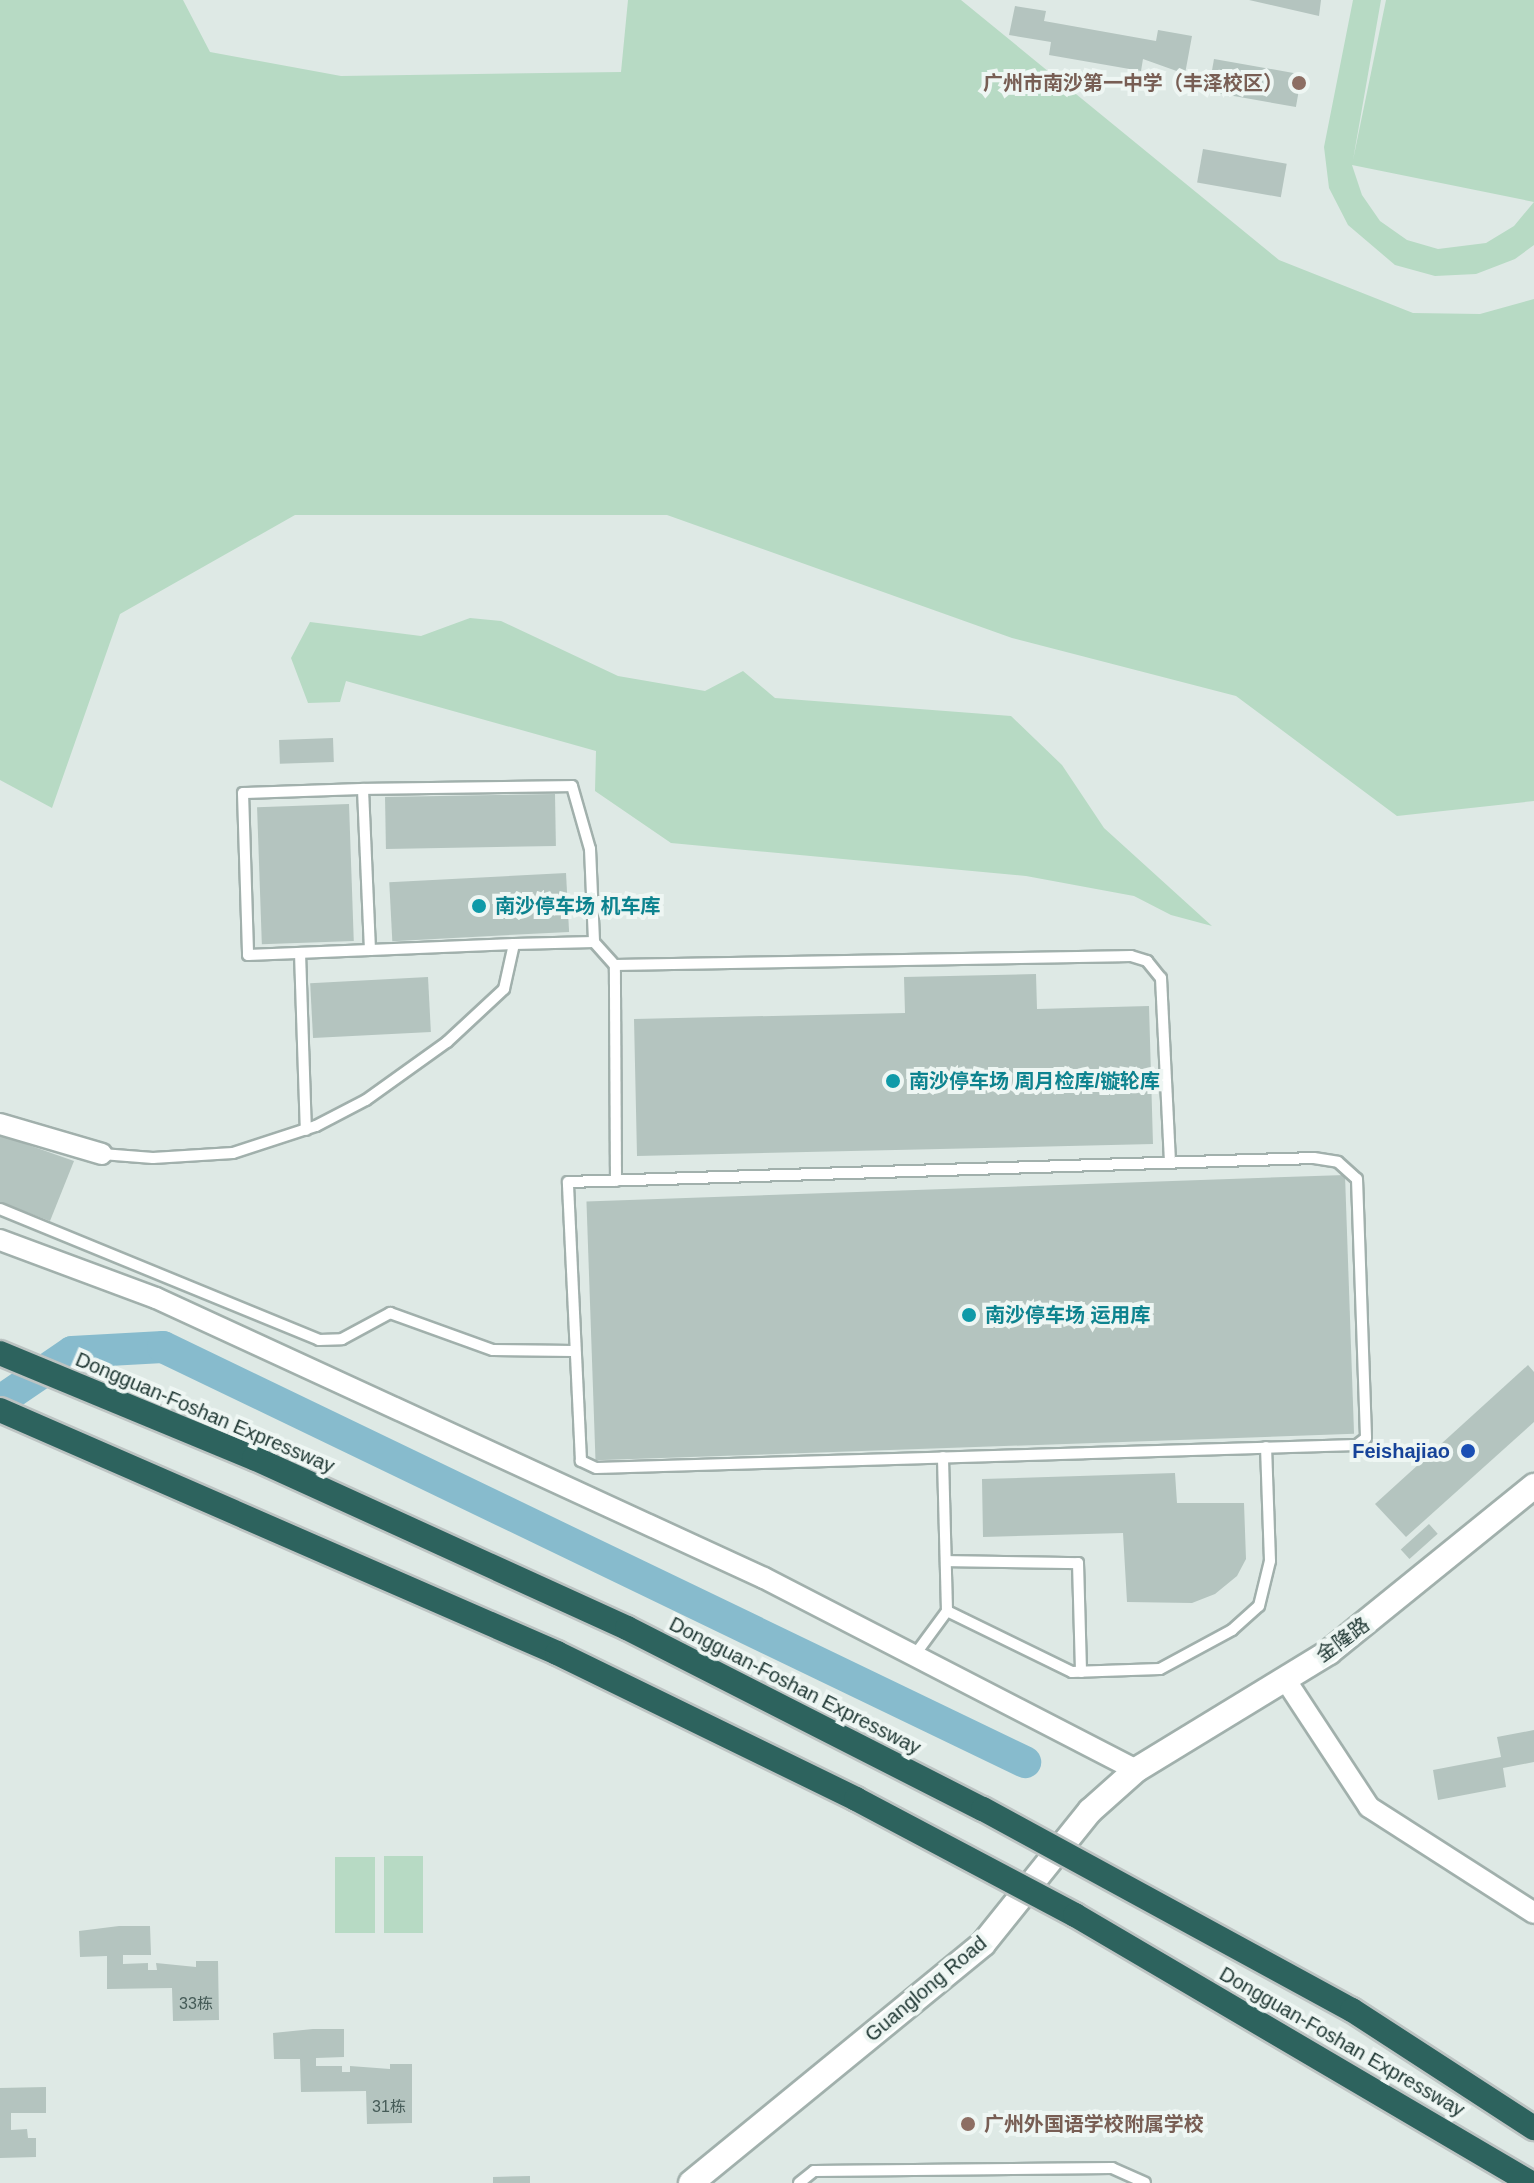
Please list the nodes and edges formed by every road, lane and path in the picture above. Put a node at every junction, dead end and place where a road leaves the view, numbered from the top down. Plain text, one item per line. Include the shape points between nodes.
1 (363, 789) junction
2 (594, 942) junction
3 (514, 944) junction
4 (370, 950) junction
5 (300, 953) junction
6 (615, 965) junction
7 (0, 1124) edge
8 (306, 1130) junction
9 (102, 1154) joint
10 (1170, 1163) junction
11 (616, 1181) junction
12 (0, 1209) edge
13 (0, 1240) edge
14 (573, 1351) junction
15 (0, 1353) edge
16 (0, 1410) edge
17 (1266, 1447) junction
18 (943, 1457) junction
19 (1534, 1486) edge
20 (946, 1561) junction
21 (947, 1611) junction
22 (914, 1656) junction
23 (1081, 1672) junction
24 (1285, 1679) junction
25 (1136, 1770) junction
26 (1534, 1913) edge
27 (1534, 2128) edge
28 (691, 2183) edge
29 (799, 2183) edge
30 (1145, 2183) edge
31 (1531, 2183) edge

1 - 2 lane via 572,786 590,849
1 - 4 lane
1 - 5 lane via 243,793 248,955
2 - 3 lane
2 - 6 lane
3 - 4 lane
3 - 8 lane via 504,989 447,1042 366,1100
4 - 5 lane
5 - 8 lane
6 - 10 lane via 1131,956 1147,961 1161,978
6 - 11 lane
7 - 9 street
8 - 9 lane via 270,1145 192,1157
10 - 11 lane
10 - 17 lane via 1314,1158 1355,1172 1366,1438 1357,1445
11 - 14 lane via 568,1182
12 - 14 lane via 319,1340 342,1339 390,1313 493,1350
13 - 22 street via 156,1298 764,1578
14 - 18 lane via 577,1445 581,1461 596,1468
15 - 27 highway, Dongguan-Foshan Expressway, bridge via 254,1458 641,1635 983,1809 1352,2010
16 - 31 highway, Dongguan-Foshan Expressway, bridge via 557,1653 856,1799 1075,1915
17 - 18 lane
17 - 23 lane via 1270,1561 1259,1606 1232,1630 1160,1669
18 - 20 lane
19 - 24 main road, 金隆路 via 1329,1652
20 - 21 lane
20 - 23 lane via 1078,1563
21 - 22 lane
21 - 23 lane
22 - 25 street
24 - 25 main road, 金隆路
24 - 26 street via 1369,1807
25 - 28 main road, Guanglong Road via 1090,1811 983,1944
29 - 30 lane via 814,2171 1097,2168 1112,2168

